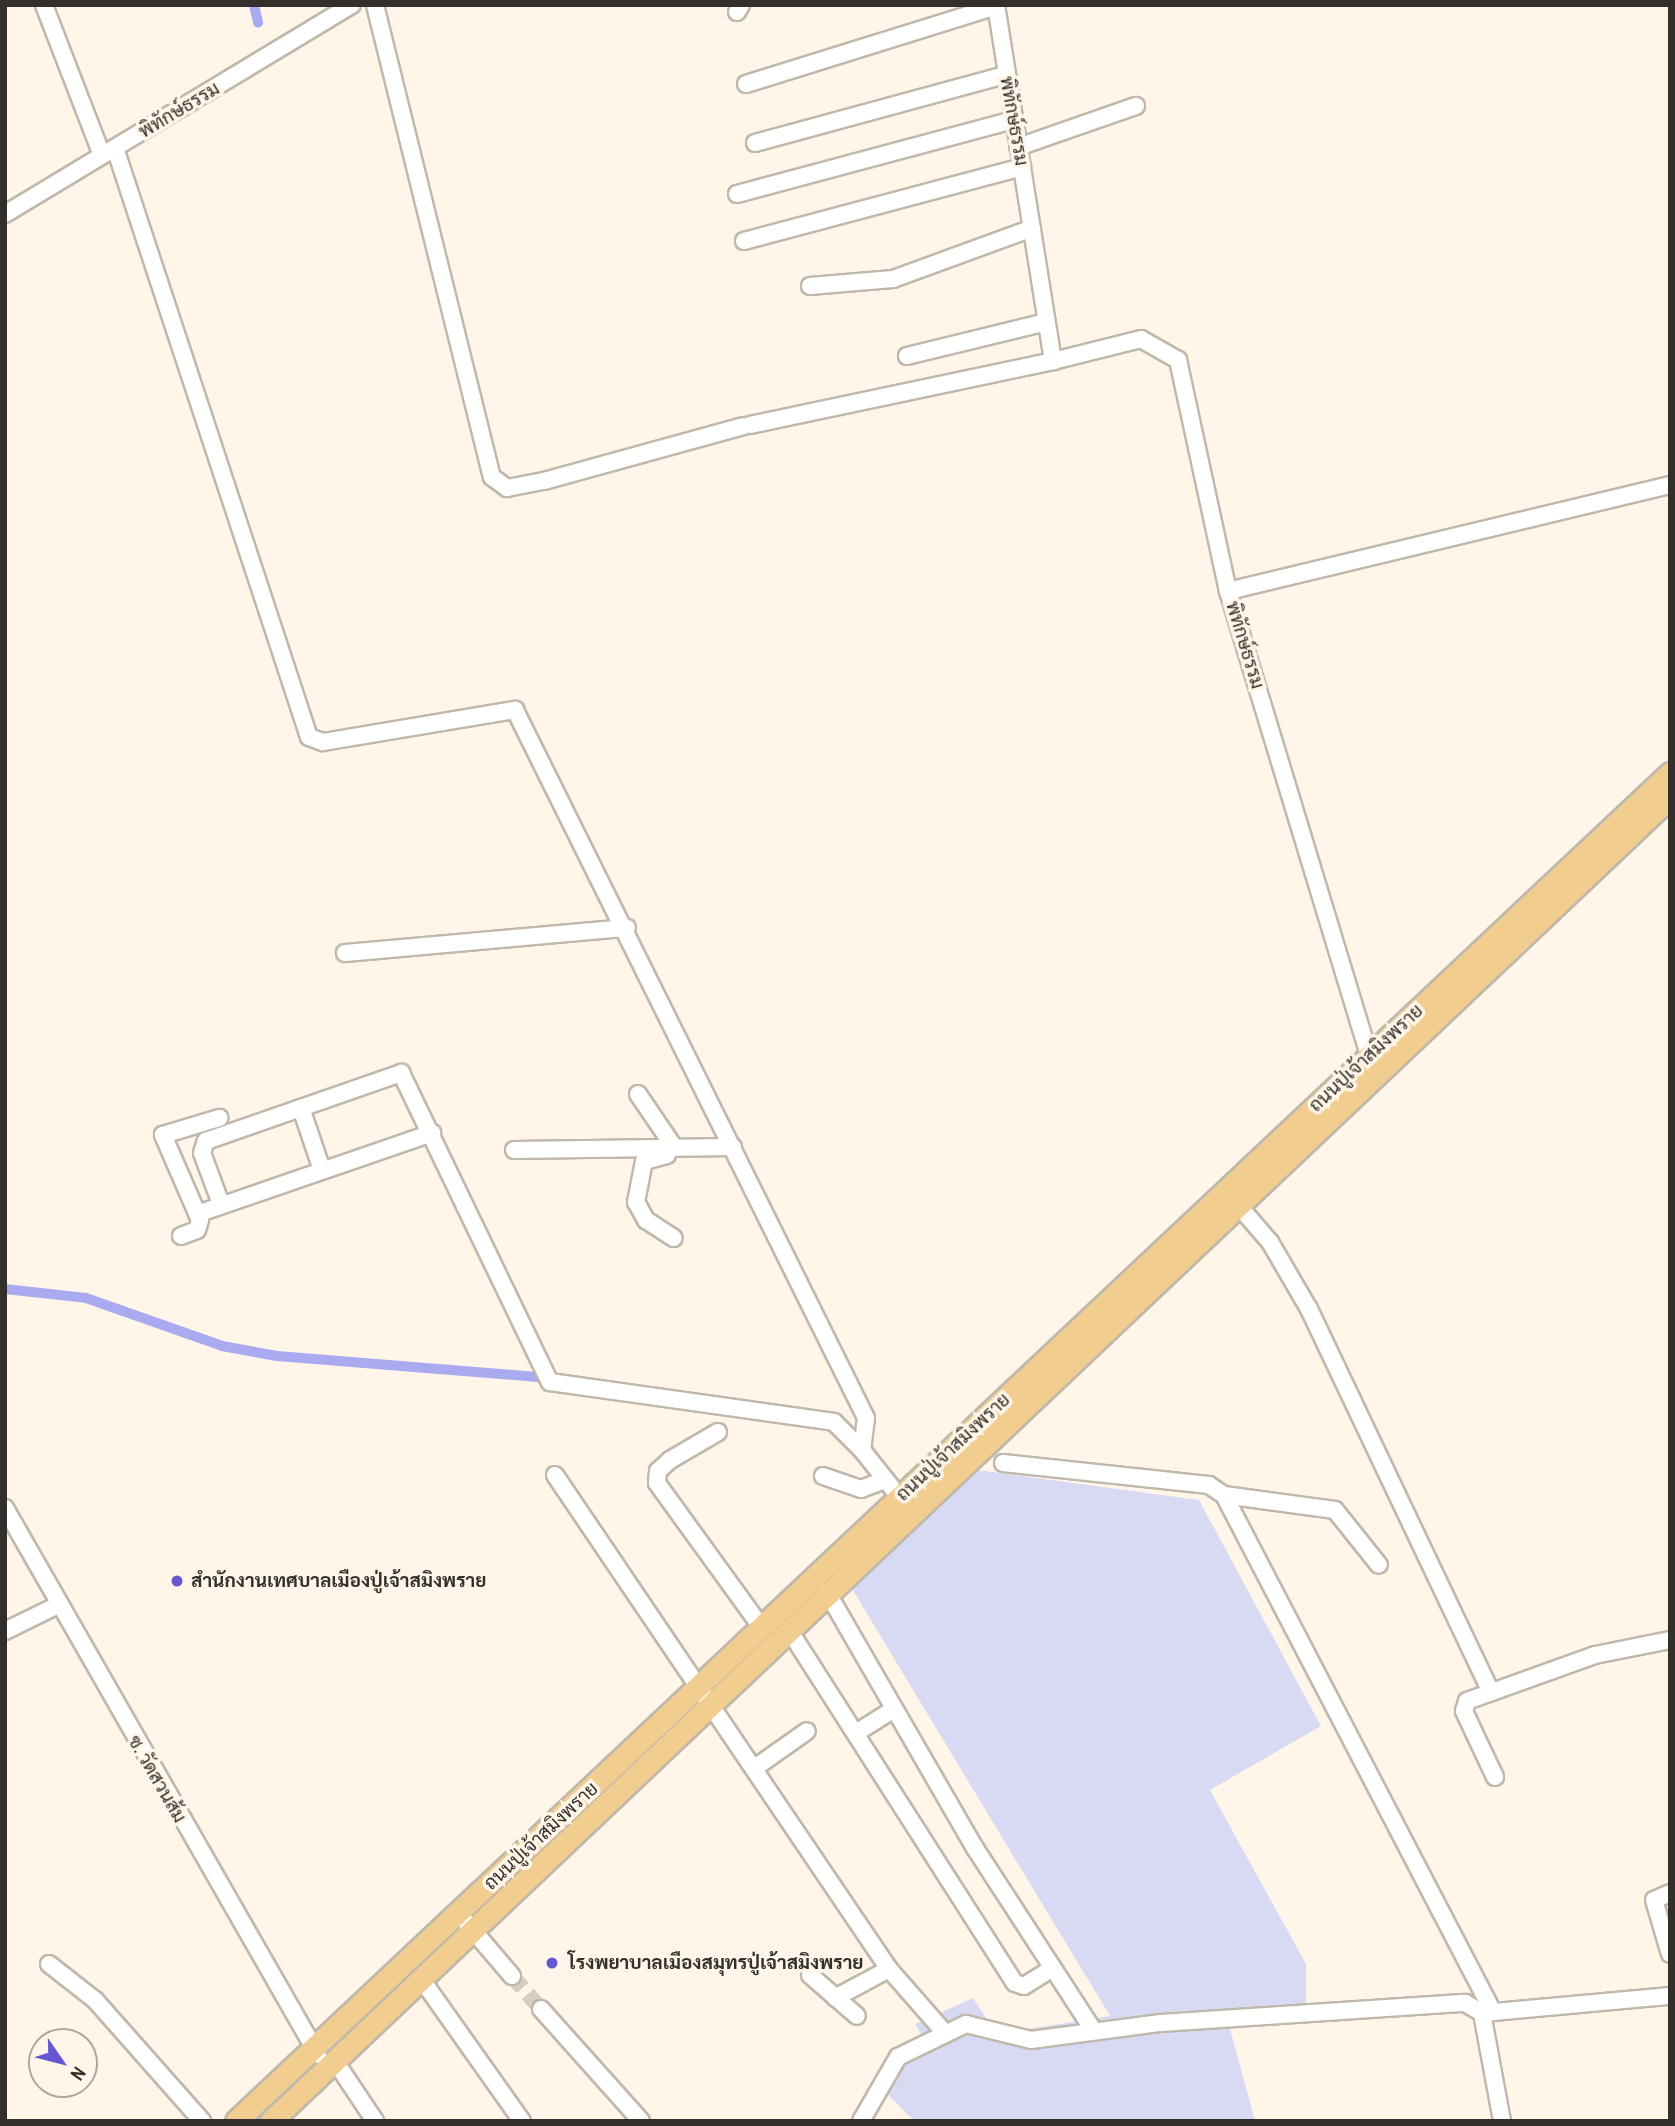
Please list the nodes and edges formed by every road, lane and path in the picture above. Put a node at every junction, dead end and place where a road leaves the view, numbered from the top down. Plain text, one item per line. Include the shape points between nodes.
1 (44, 5) edge
2 (352, 5) edge
3 (375, 5) edge
4 (996, 6) edge
5 (1006, 75) junction
6 (746, 84) dead end
7 (1136, 106) dead end
8 (1014, 120) junction
9 (755, 143) dead end
10 (1018, 147) junction
11 (109, 152) junction
12 (1022, 167) junction
13 (737, 194) dead end
14 (5, 214) edge
15 (1032, 228) junction
16 (744, 241) dead end
17 (810, 286) dead end
18 (1046, 322) junction
19 (907, 356) dead end
20 (1053, 360) junction
21 (1670, 485) edge
22 (1228, 591) junction
23 (1670, 773) edge
24 (1670, 797) edge
25 (1619, 832) junction
26 (627, 928) junction
27 (345, 953) dead end
28 (1372, 1065) junction
29 (638, 1094) dead end
30 (301, 1108) junction
31 (219, 1118) dead end
32 (432, 1133) junction
33 (674, 1147) junction
34 (698, 1147) junction
35 (733, 1147) junction
36 (514, 1150) dead end
37 (322, 1170) junction
38 (1231, 1197) junction
39 (221, 1204) junction
40 (197, 1214) junction
41 (181, 1236) dead end
42 (674, 1237) dead end
43 (718, 1432) dead end
44 (862, 1450) junction
45 (961, 1452) junction
46 (555, 1475) dead end
47 (823, 1476) dead end
48 (885, 1480) junction
49 (1224, 1495) junction
50 (900, 1498) junction
51 (5, 1508) edge
52 (1379, 1564) dead end
53 (827, 1592) junction
54 (60, 1604) junction
55 (762, 1628) junction
56 (789, 1630) junction
57 (5, 1631) edge
58 (1670, 1640) edge
59 (1490, 1690) junction
60 (705, 1696) junction
61 (894, 1709) junction
62 (807, 1731) dead end
63 (856, 1733) junction
64 (756, 1767) junction
65 (1495, 1777) dead end
66 (1670, 1893) edge
67 (459, 1914) junction
68 (473, 1931) junction
69 (1670, 1954) edge
70 (49, 1964) dead end
71 (1052, 1968) junction
72 (889, 1969) junction
73 (810, 1975) dead end
74 (512, 1976) tunnel mouth
75 (422, 1980) junction
76 (1670, 1996) edge
77 (835, 1998) junction
78 (541, 2009) tunnel mouth
79 (1488, 2012) junction
80 (857, 2017) dead end
81 (1091, 2027) junction
82 (943, 2030) junction
83 (313, 2048) junction
84 (330, 2065) junction
85 (202, 2121) edge
86 (236, 2121) edge
87 (271, 2121) edge
88 (374, 2121) edge
89 (522, 2121) edge
90 (641, 2121) edge
91 (861, 2121) edge
92 (1502, 2121) edge

1 - 11 street
2 - 11 street, พิทักษ์ธรรม
3 - 20 street, พิทักษ์ธรรม via 492,477 507,488 746,426
4 - 5 street, พิทักษ์ธรรม
4 - 6 street
5 - 8 street, พิทักษ์ธรรม
5 - 9 street
7 - 10 street
8 - 10 street, พิทักษ์ธรรม
8 - 13 street
10 - 12 street, พิทักษ์ธรรม
11 - 14 street, พิทักษ์ธรรม
11 - 26 street via 309,737 323,742 515,710
12 - 15 street, พิทักษ์ธรรม
12 - 16 street
15 - 17 street via 893,278
15 - 18 street, พิทักษ์ธรรม
18 - 19 street
18 - 20 street, พิทักษ์ธรรม
20 - 22 street, พิทักษ์ธรรม via 1141,339 1178,360
21 - 22 street
22 - 28 street, พิทักษ์ธรรม
23 - 25 main road, ถนนปู่เจ้าสมิงพราย
24 - 25 main road, ถนนปู่เจ้าสมิงพราย
25 - 28 main road, ถนนปู่เจ้าสมิงพราย
26 - 27 street
26 - 35 street
28 - 38 main road, ถนนปู่เจ้าสมิงพราย
29 - 33 street
30 - 32 street via 401,1073
30 - 37 street
30 - 39 street via 202,1145
31 - 40 street via 163,1135
32 - 37 street
32 - 44 street via 550,1382 834,1422
33 - 34 street
33 - 36 street
34 - 35 street
34 - 42 street via 648,1157 641,1169 639,1213
35 - 44 street via 866,1418
37 - 39 street
38 - 45 main road, ถนนปู่เจ้าสมิงพราย
38 - 59 street via 1270,1242 1309,1309
39 - 40 street
40 - 41 street via 200,1226
43 - 55 street via 670,1460 658,1471 656,1483
44 - 48 street
45 - 49 street via 999,1462 1209,1485
45 - 50 main road, ถนนปู่เจ้าสมิงพราย
45 - 53 main road, ถนนปู่เจ้าสมิงพราย
46 - 60 street
47 - 48 street via 861,1489
48 - 50 street
49 - 52 street via 1335,1510
49 - 79 street
50 - 55 main road, ถนนปู่เจ้าสมิงพราย
51 - 54 street, ซ. วัดสวนส้ม
53 - 56 main road, ถนนปู่เจ้าสมิงพราย
53 - 61 street
54 - 57 street
54 - 83 street, ซ. วัดสวนส้ม
55 - 60 main road, ถนนปู่เจ้าสมิงพราย
56 - 60 main road, ถนนปู่เจ้าสมิงพราย
56 - 63 street
58 - 59 street via 1595,1655
59 - 65 street via 1462,1705
60 - 64 street
60 - 67 main road, ถนนปู่เจ้าสมิงพราย
60 - 68 main road, ถนนปู่เจ้าสมิงพราย
61 - 63 street
61 - 71 street
62 - 64 street
63 - 71 street via 1014,1983 1024,1986
64 - 72 street
66 - 69 street via 1654,1900
67 - 68 street
67 - 83 main road, ถนนปู่เจ้าสมิงพราย
68 - 74 street
68 - 75 main road, ถนนปู่เจ้าสมิงพราย
70 - 85 street via 95,2000
71 - 81 street
72 - 77 street
72 - 82 street
73 - 77 street
75 - 84 main road, ถนนปู่เจ้าสมิงพราย
75 - 89 street
76 - 79 street
77 - 80 street
78 - 90 street
79 - 81 street via 1465,2003
79 - 92 street
81 - 82 street via 1031,2040 972,2024
82 - 91 street via 895,2060
83 - 84 street, ซ. วัดสวนส้ม
83 - 86 main road, ถนนปู่เจ้าสมิงพราย
84 - 87 main road, ถนนปู่เจ้าสมิงพราย
84 - 88 street, ซ. วัดสวนส้ม

